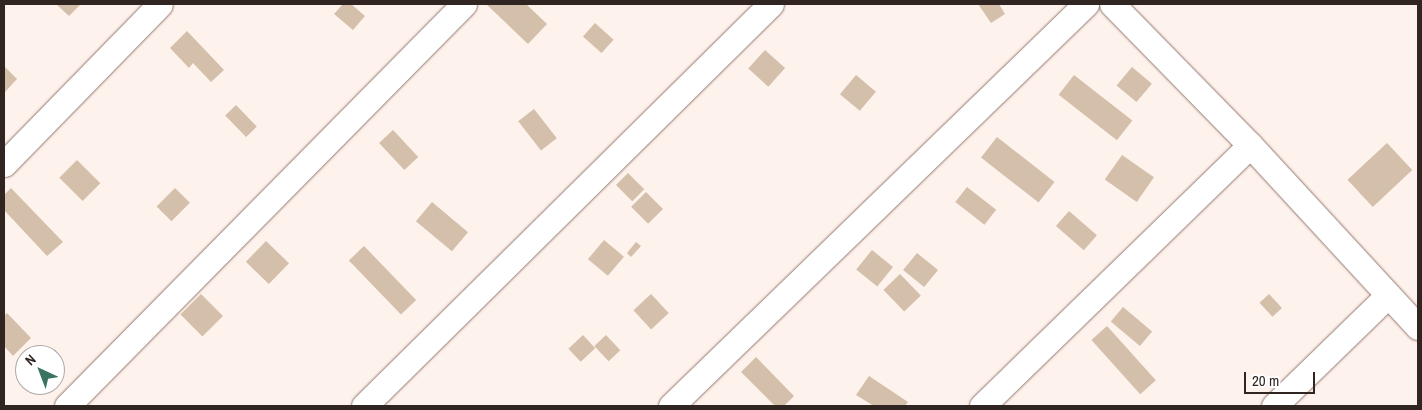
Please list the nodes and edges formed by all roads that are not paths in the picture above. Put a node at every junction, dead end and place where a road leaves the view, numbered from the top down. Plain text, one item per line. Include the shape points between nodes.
1 (160, 4) edge
2 (464, 4) edge
3 (771, 4) edge
4 (1086, 4) edge
5 (1112, 4) edge
6 (1250, 145) junction
7 (4, 164) edge
8 (1388, 295) junction
9 (1418, 327) edge
10 (67, 406) edge
11 (364, 406) edge
12 (671, 406) edge
13 (982, 406) edge
14 (1274, 406) edge

1 - 7 street
2 - 10 street
3 - 11 street
4 - 12 street
5 - 6 street
6 - 8 street
6 - 13 street
8 - 9 street
8 - 14 street

